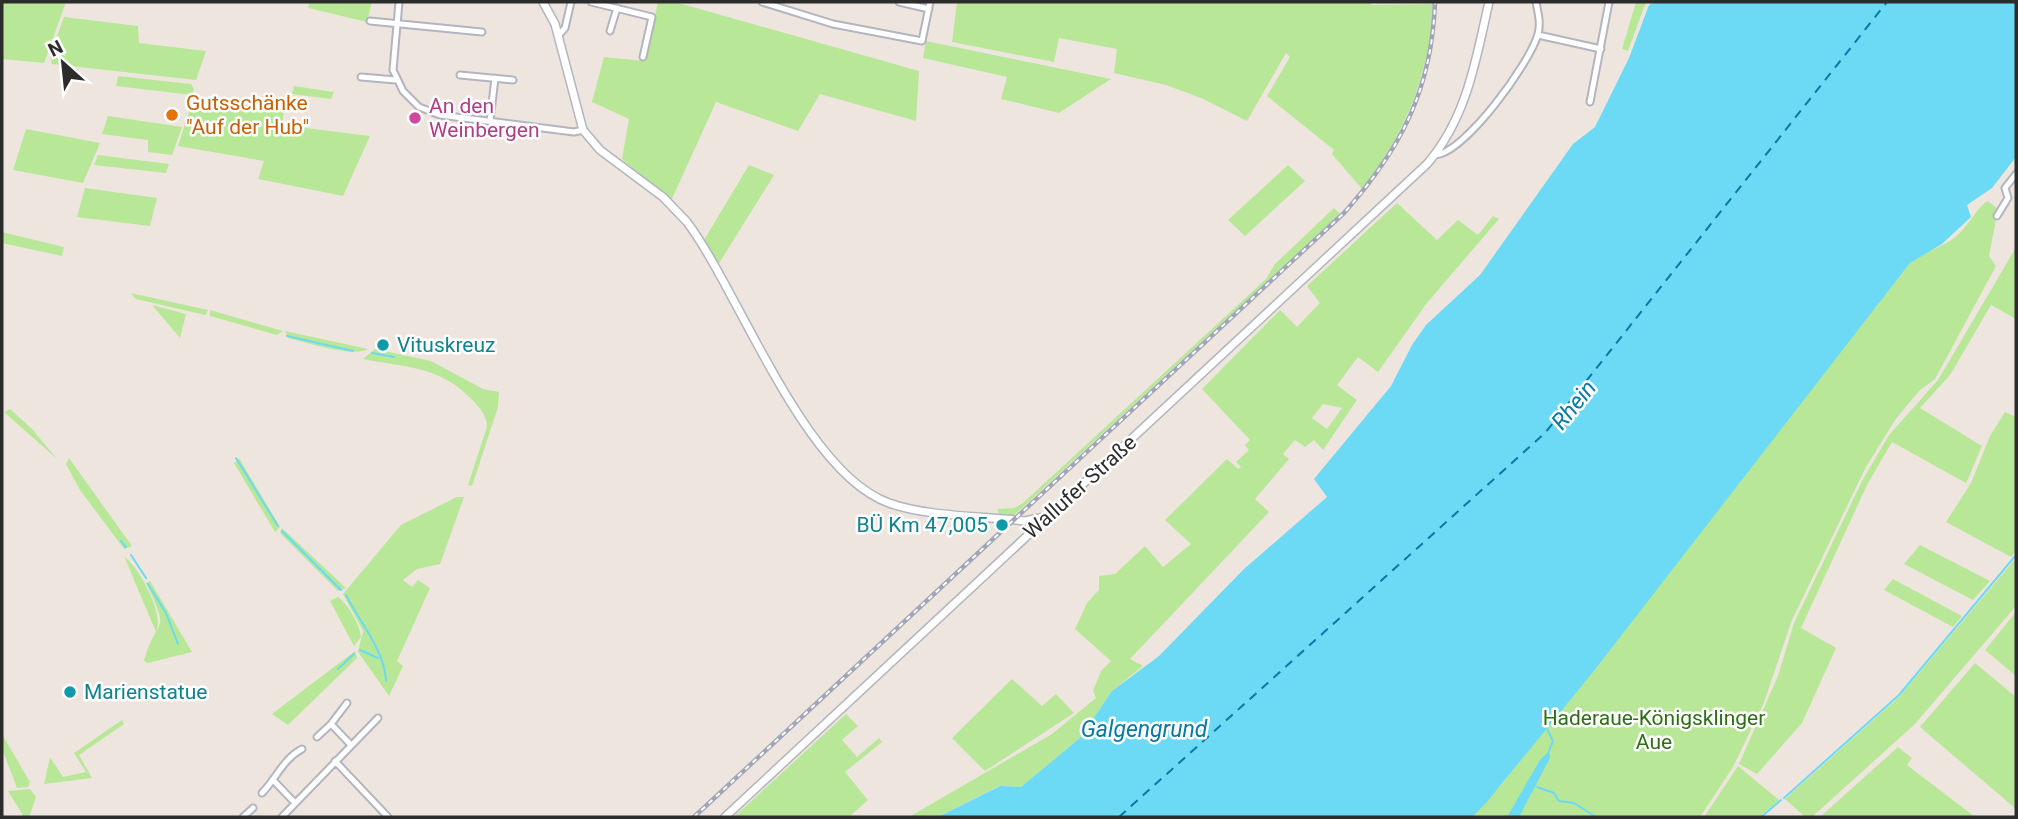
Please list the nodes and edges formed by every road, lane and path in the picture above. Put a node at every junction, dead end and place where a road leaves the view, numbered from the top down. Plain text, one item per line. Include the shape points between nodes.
1 (399, 2) edge
2 (544, 2) edge
3 (571, 2) edge
4 (591, 2) edge
5 (762, 2) edge
6 (899, 2) edge
7 (1489, 2) edge
8 (1536, 2) edge
9 (1609, 2) edge
10 (930, 5) edge
11 (617, 8) junction
12 (370, 21) dead end
13 (396, 25) junction
14 (482, 32) dead end
15 (610, 32) dead end
16 (1538, 35) junction
17 (558, 36) junction
18 (1601, 49) junction
19 (643, 57) dead end
20 (460, 75) dead end
21 (361, 77) dead end
22 (495, 78) junction
23 (396, 80) junction
24 (513, 80) dead end
25 (1590, 102) dead end
26 (490, 121) junction
27 (583, 131) junction
28 (1435, 155) junction
29 (2016, 174) edge
30 (1997, 216) dead end
31 (1049, 515) junction
32 (1022, 522) junction
33 (1033, 530) junction
34 (1021, 540) junction
35 (347, 703) dead end
36 (379, 718) dead end
37 (331, 724) junction
38 (317, 737) dead end
39 (351, 745) junction
40 (302, 748) dead end
41 (335, 761) junction
42 (274, 781) junction
43 (262, 793) dead end
44 (295, 803) junction
45 (253, 808) dead end
46 (243, 817) edge
47 (282, 817) edge
48 (388, 817) edge
49 (725, 817) edge

1 - 13 street
2 - 17 street
3 - 17 street via 565,28
4 - 11 street
5 - 10 street via 833,24 922,41
6 - 10 street
7 - 28 street, Wallufer Straße via 1468,93
8 - 16 street
9 - 18 street
11 - 15 street
11 - 19 street via 652,17
12 - 13 street
13 - 14 street
13 - 23 street via 392,64
16 - 18 street
16 - 28 street via 1524,66 1494,106 1447,151
17 - 27 street
18 - 25 street
20 - 22 street
21 - 23 street
22 - 24 street
22 - 26 street
23 - 26 street via 411,100 429,111
26 - 27 street
27 - 32 street via 600,150 674,207 694,231 800,417 859,486 902,507
28 - 31 street, Wallufer Straße
29 - 30 street via 2005,188 2008,198
31 - 32 street
31 - 33 street, Wallufer Straße
32 - 33 street
32 - 34 street
33 - 34 street, Wallufer Straße
34 - 49 street, Wallufer Straße
35 - 37 street
36 - 39 street
37 - 38 street
37 - 39 street
39 - 41 street
40 - 42 street via 275,774
41 - 44 street
41 - 48 street
42 - 43 street
42 - 44 street
44 - 47 street
45 - 46 street

